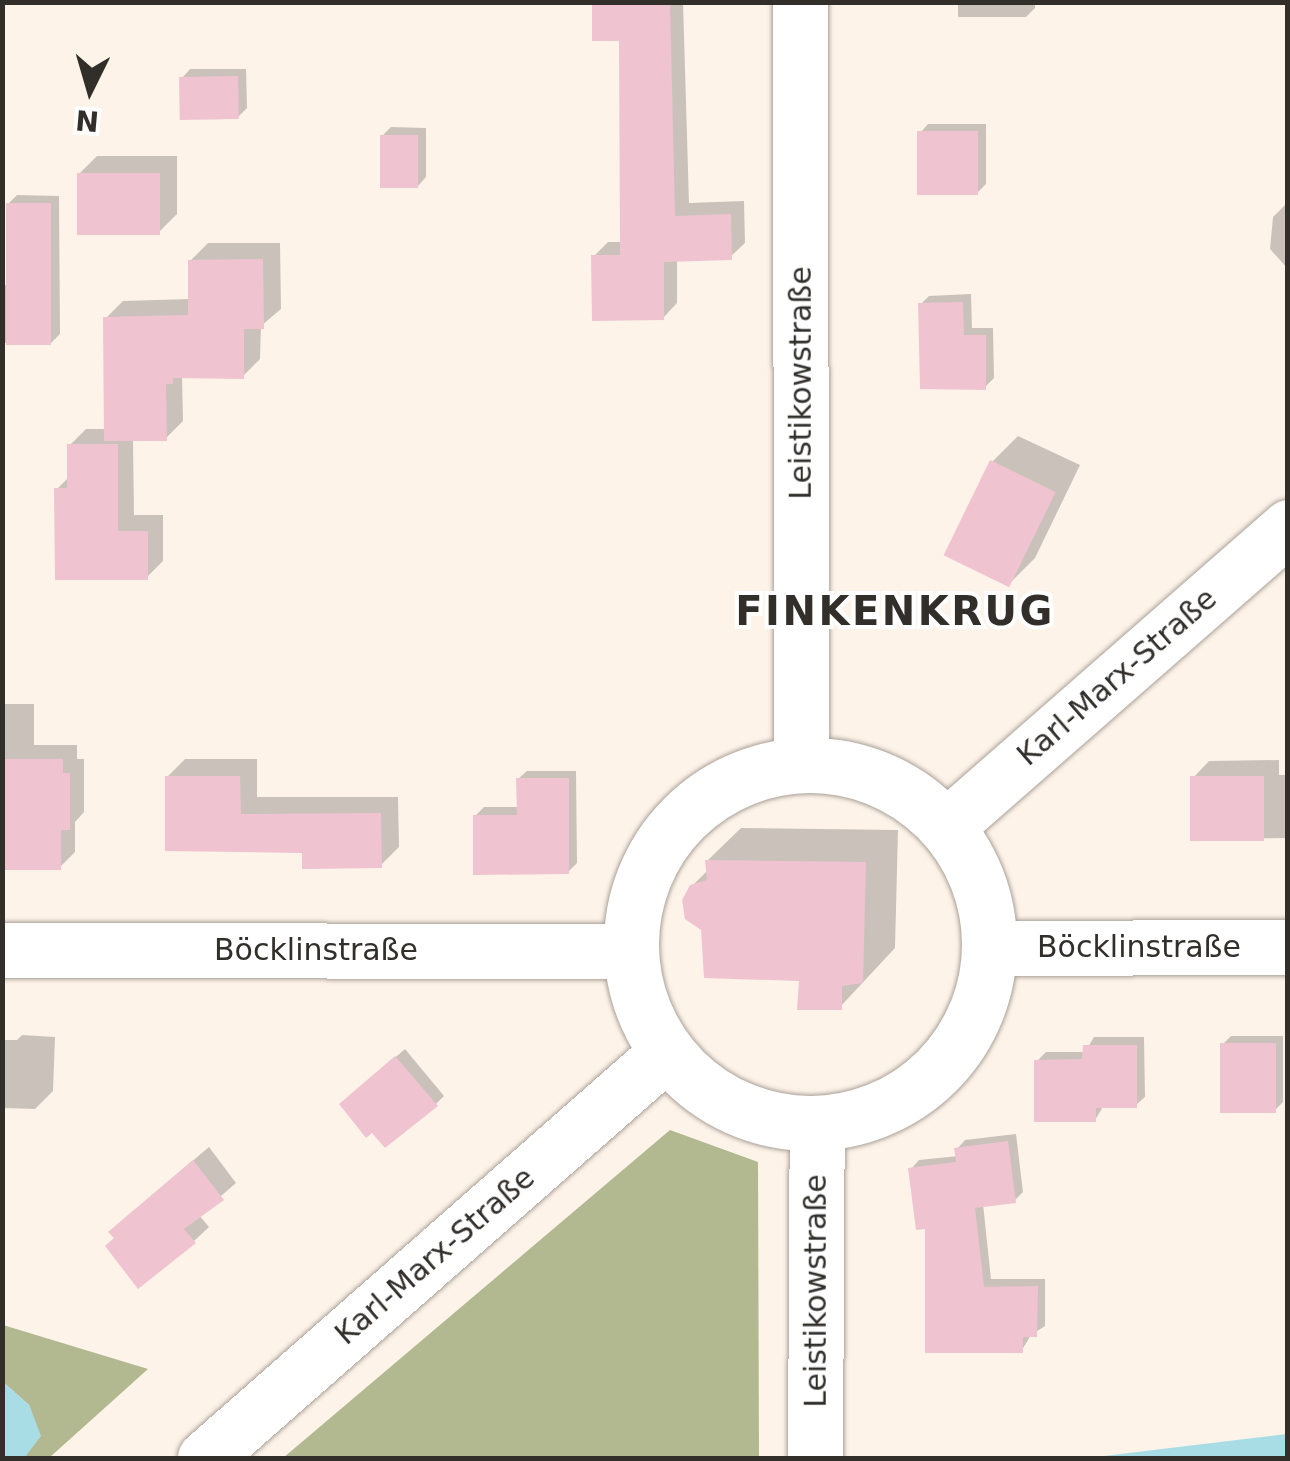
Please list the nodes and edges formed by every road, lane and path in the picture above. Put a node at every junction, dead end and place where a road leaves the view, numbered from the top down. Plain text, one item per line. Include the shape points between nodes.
1 (800, 2) edge
2 (1288, 528) edge
3 (802, 763) junction
4 (947, 826) junction
5 (1288, 947) edge
6 (990, 948) junction
7 (2, 950) edge
8 (629, 951) junction
9 (666, 1053) junction
10 (817, 1124) junction
11 (204, 1458) edge
12 (815, 1458) edge

1 - 3 street, Leistikowstraße
2 - 4 street, Karl-Marx-Straße
3 - 4 street via 881,778
3 - 8 street via 733,780 676,822 640,882
4 - 6 street via 980,883
5 - 6 street, Böcklinstraße
6 - 10 street via 977,1014 939,1070 883,1109
7 - 8 street, Böcklinstraße
8 - 9 street via 639,1004
9 - 10 street via 708,1093 760,1118
9 - 11 street, Karl-Marx-Straße
10 - 12 street, Leistikowstraße

